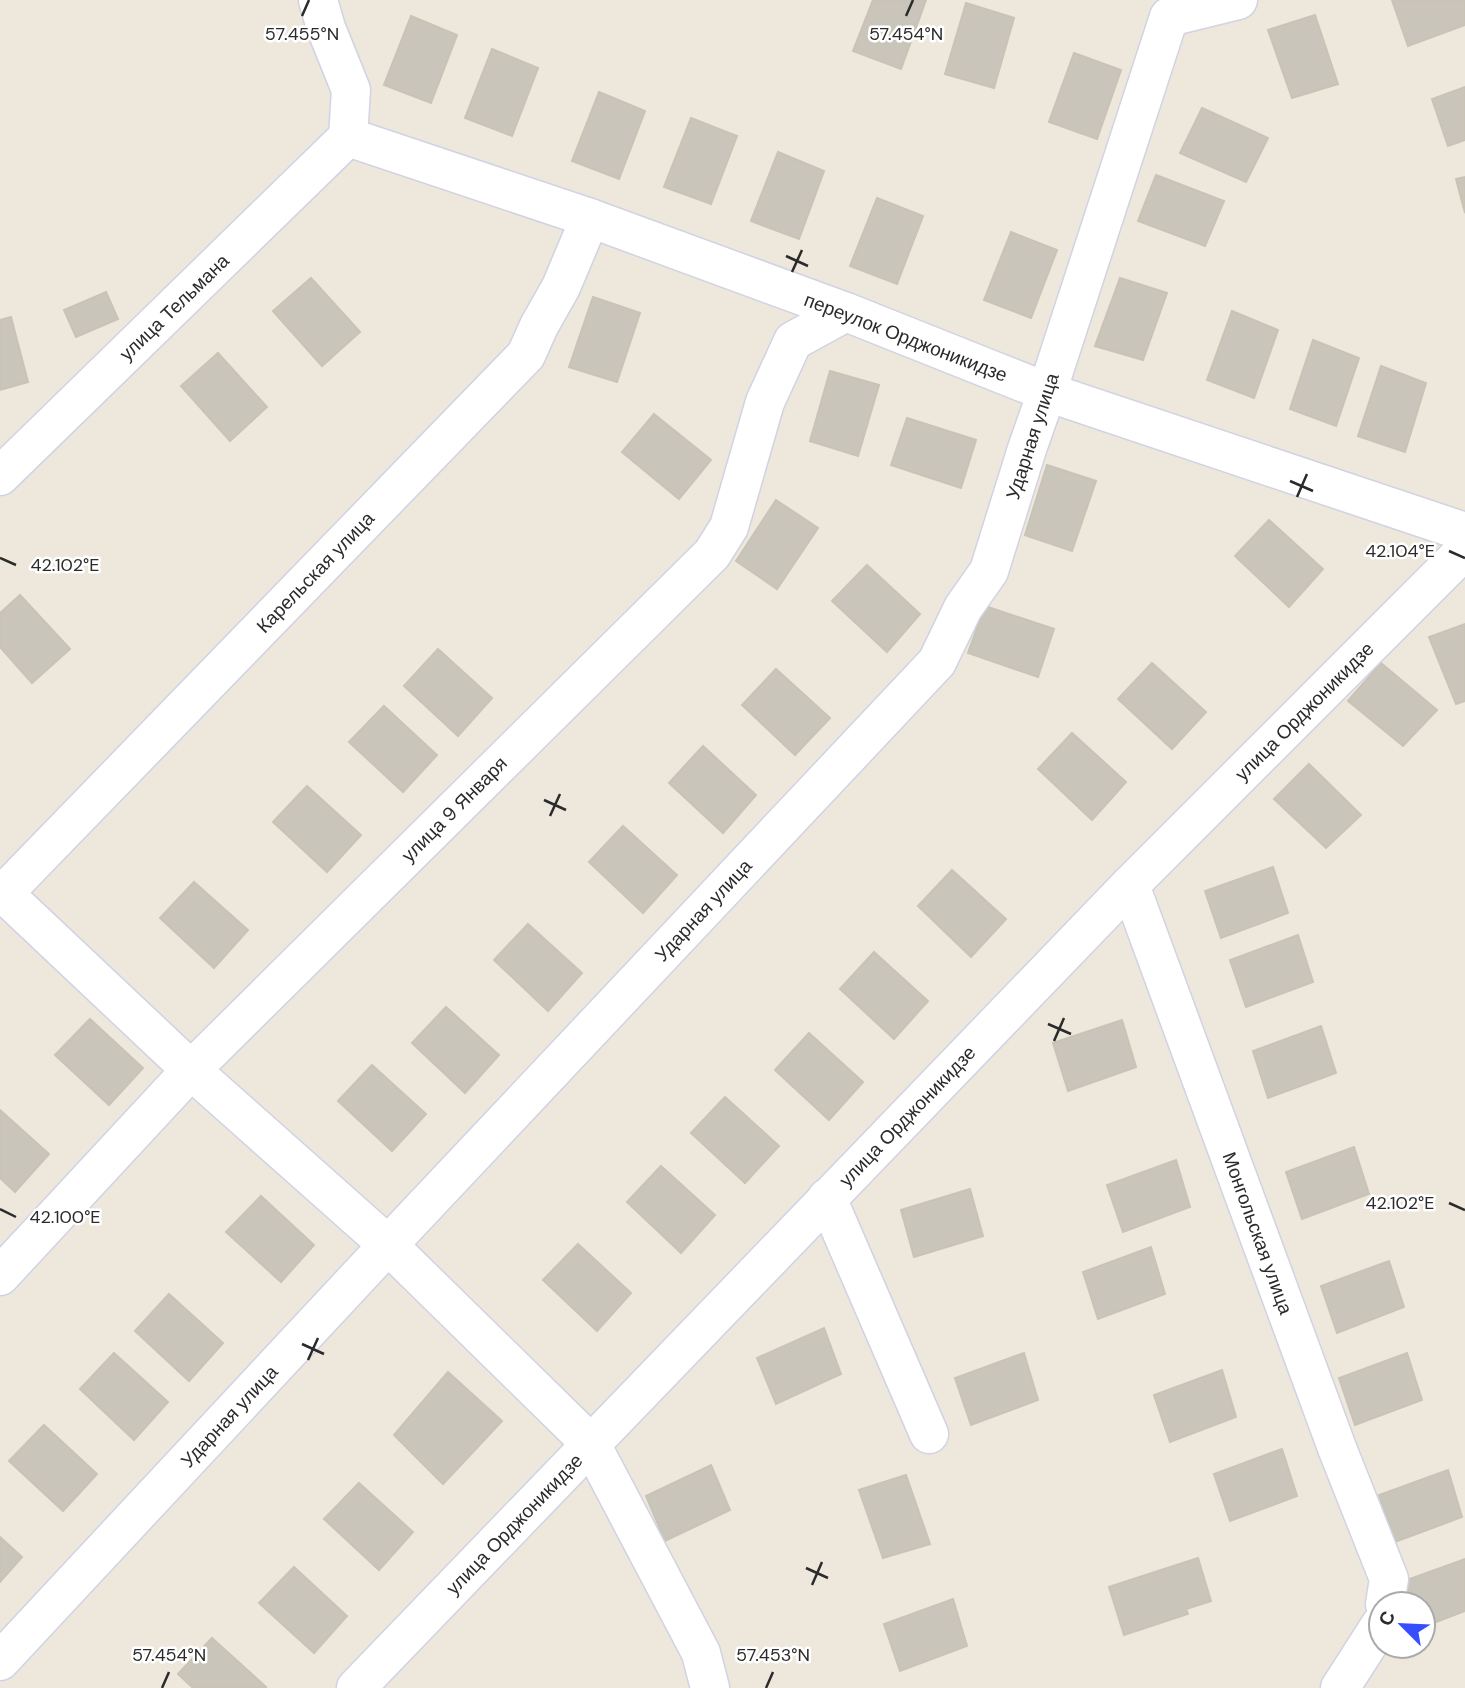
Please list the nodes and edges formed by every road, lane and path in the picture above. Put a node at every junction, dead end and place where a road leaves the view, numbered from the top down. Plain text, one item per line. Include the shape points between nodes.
1 (318, 0) edge
2 (1238, 0) edge
3 (1158, 8) edge
4 (348, 138) junction
5 (590, 218) junction
6 (846, 312) junction
7 (1047, 392) junction
8 (0, 475) edge
9 (1465, 531) edge
10 (1465, 550) edge
11 (1130, 885) junction
12 (1, 894) edge
13 (191, 1070) junction
14 (827, 1198) junction
15 (388, 1245) junction
16 (0, 1276) edge
17 (929, 1434) dead end
18 (591, 1444) junction
19 (1386, 1590) edge
20 (1367, 1646) edge
21 (0, 1661) edge
22 (356, 1688) edge
23 (710, 1688) edge
24 (1340, 1688) edge

1 - 4 street via 351,90
2 - 3 street
3 - 7 street, Ударная улица
4 - 5 street, переулок Орджоникидзе
4 - 8 street, улица Тельмана
5 - 6 street, переулок Орджоникидзе
5 - 12 street, Карельская улица via 526,355
6 - 7 street, переулок Орджоникидзе
6 - 13 street, улица 9 Января via 793,341 765,402 729,527 712,554
7 - 9 street, переулок Орджоникидзе
7 - 15 street, Ударная улица via 989,571 963,608 937,662
10 - 11 street, улица Орджоникидзе
11 - 14 street, улица Орджоникидзе
11 - 19 street, Монгольская улица
12 - 13 street
13 - 15 street
13 - 16 street, улица 9 Января
14 - 17 street
14 - 18 street, улица Орджоникидзе
15 - 18 street
15 - 21 street, Ударная улица
18 - 22 street, улица Орджоникидзе
18 - 23 street via 701,1653
20 - 24 street

